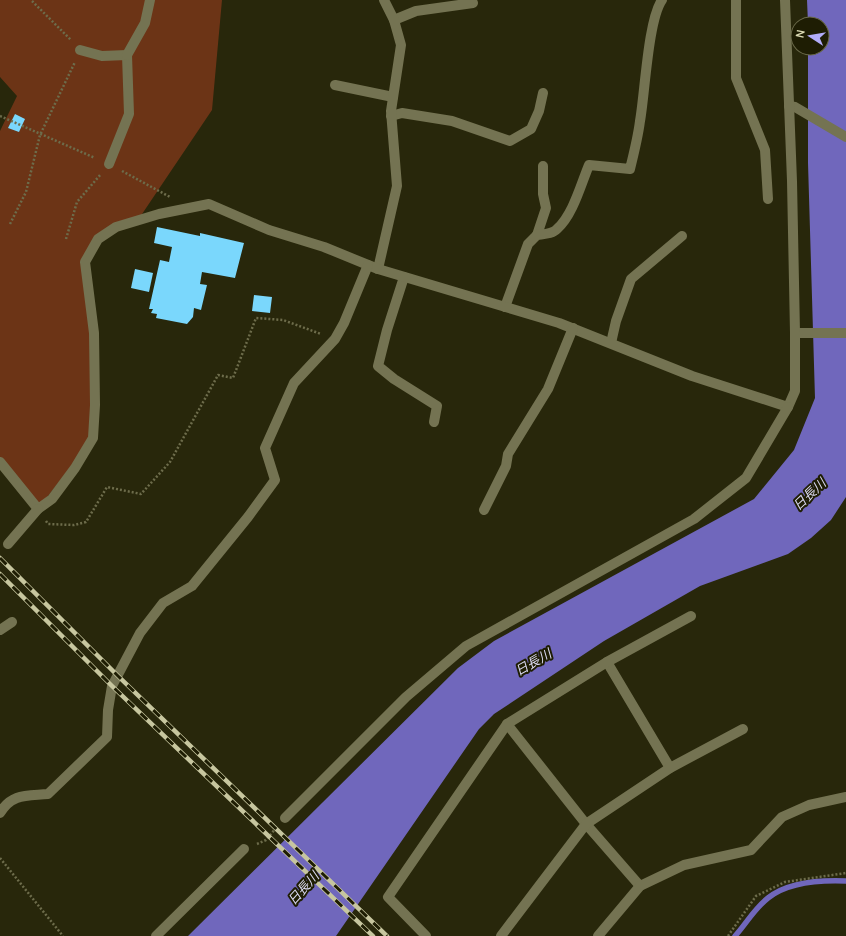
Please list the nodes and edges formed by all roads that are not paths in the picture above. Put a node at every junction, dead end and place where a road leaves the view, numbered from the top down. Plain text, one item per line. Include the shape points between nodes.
1 (150, 0) edge
2 (384, 0) edge
3 (662, 0) edge
4 (736, 0) edge
5 (785, 0) edge
6 (473, 3) dead end
7 (394, 20) junction
8 (80, 50) road end
9 (127, 55) junction
10 (335, 85) dead end
11 (543, 93) dead end
12 (393, 97) junction
13 (792, 107) junction
14 (391, 116) junction
15 (846, 137) edge
16 (109, 164) road end
17 (543, 166) dead end
18 (768, 199) dead end
19 (537, 235) junction
20 (682, 236) dead end
21 (368, 265) junction
22 (378, 269) junction
23 (404, 276) junction
24 (505, 307) junction
25 (573, 328) junction
26 (799, 333) junction
27 (846, 333) edge
28 (611, 343) junction
29 (788, 407) junction
30 (434, 422) dead end
31 (0, 462) edge
32 (38, 509) junction
33 (484, 510) dead end
34 (8, 544) dead end
35 (691, 616) dead end
36 (12, 622) dead end
37 (0, 630) edge
38 (607, 662) junction
39 (507, 724) junction
40 (743, 729) dead end
41 (670, 768) junction
42 (846, 797) edge
43 (0, 813) edge
44 (285, 818) road end
45 (586, 824) junction
46 (244, 849) road end
47 (640, 886) junction
48 (156, 936) edge
49 (426, 936) edge
50 (501, 936) edge
51 (598, 936) edge

1 - 9 street via 145,23
2 - 7 street
3 - 19 street via 658,6 650,43 640,121 630,169 589,165 572,207 557,230
4 - 18 street via 736,78 765,150
5 - 13 street
6 - 7 street via 416,11
7 - 12 street via 400,45
8 - 9 street via 102,56
9 - 16 street via 129,114
10 - 12 street
11 - 14 street via 531,129 510,141 452,120 402,114
12 - 14 street
13 - 15 street
13 - 26 street
14 - 22 street via 397,186
17 - 19 street via 546,208
19 - 24 street via 528,244
20 - 28 street via 632,279 616,321
21 - 22 street
21 - 32 street via 324,247 269,230 209,204 159,214 116,227 98,239 85,262 94,333 93,438 52,499
21 - 43 street via 353,304 335,339 294,383 265,448 275,480 192,586 163,603 140,633 112,686 108,710 108,736 48,794 20,796 6,804
22 - 23 street
23 - 24 street
23 - 30 street via 378,366 437,406
24 - 25 street
25 - 28 street
25 - 33 street via 548,389 508,454 506,466
26 - 27 street
26 - 29 street via 795,391
28 - 29 street via 692,376
29 - 44 street via 746,478 694,519 466,646 406,698
31 - 32 street
32 - 34 street
35 - 38 street
36 - 37 street
38 - 39 street
38 - 41 street
39 - 45 street
39 - 49 street via 388,897
40 - 41 street
41 - 45 street
42 - 47 street via 809,805 782,817 751,850 684,865
45 - 47 street
45 - 50 street
46 - 48 street
47 - 51 street

